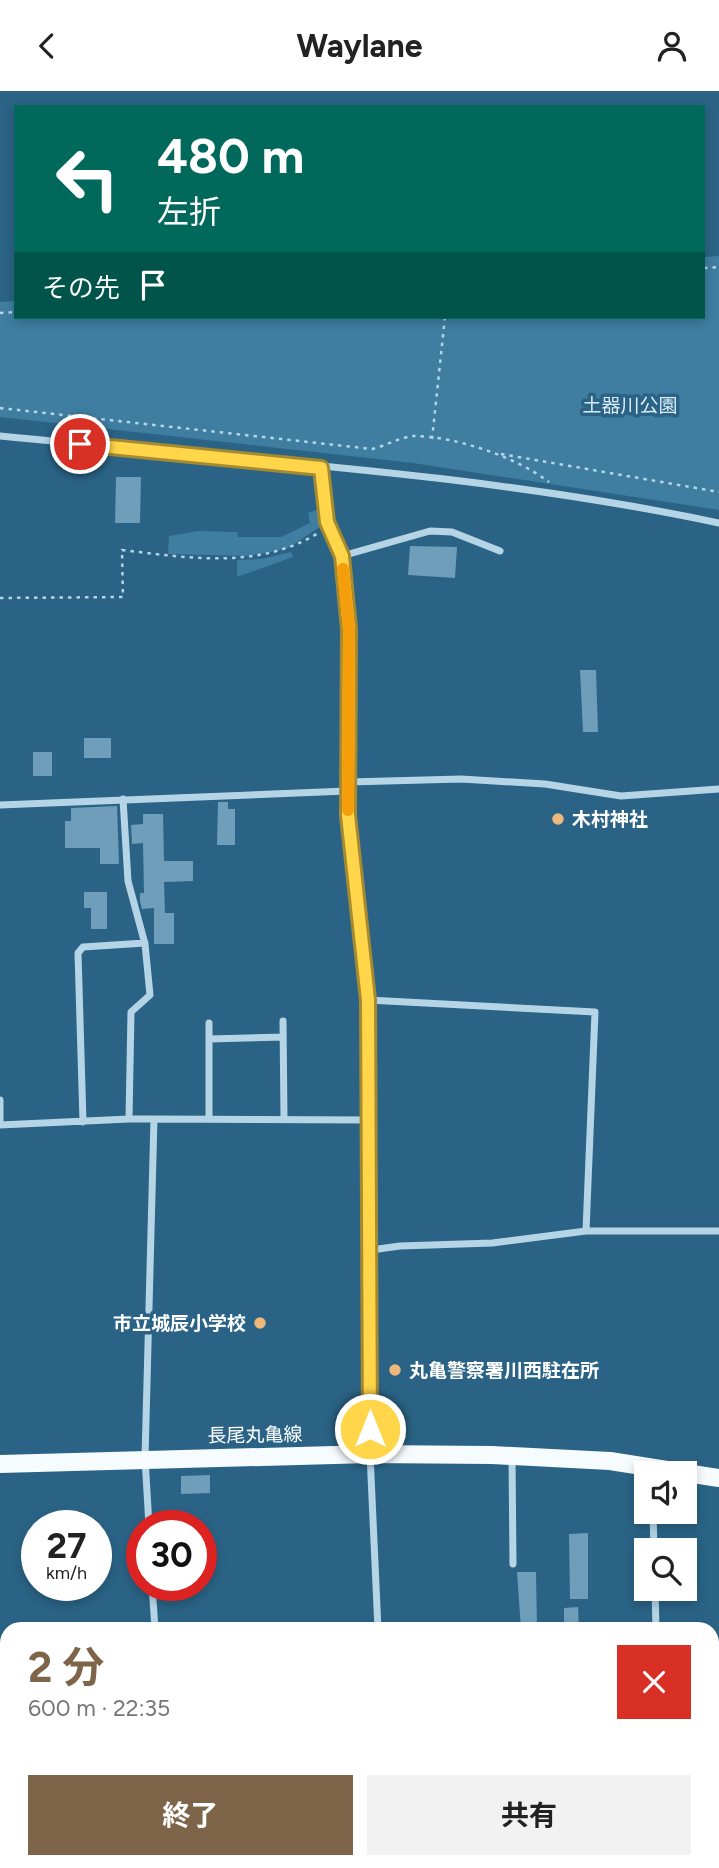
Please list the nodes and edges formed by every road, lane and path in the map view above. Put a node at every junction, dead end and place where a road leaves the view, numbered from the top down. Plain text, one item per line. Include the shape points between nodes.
1 (445, 319) edge
2 (0, 408) edge
3 (0, 436) edge
4 (432, 439) junction
5 (498, 454) junction
6 (321, 468) junction
7 (719, 492) edge
8 (569, 496) junction
9 (719, 523) edge
10 (328, 527) junction
11 (500, 551) dead end
12 (342, 556) junction
13 (0, 598) edge
14 (348, 786) junction
15 (719, 789) edge
16 (123, 799) junction
17 (0, 805) edge
18 (145, 943) junction
19 (368, 1000) junction
20 (283, 1021) dead end
21 (209, 1023) dead end
22 (283, 1037) junction
23 (209, 1039) junction
24 (0, 1100) edge
25 (129, 1119) junction
26 (154, 1119) junction
27 (209, 1119) junction
28 (284, 1119) junction
29 (370, 1120) junction
30 (83, 1122) junction
31 (0, 1125) edge
32 (586, 1231) junction
33 (719, 1231) edge
34 (371, 1250) junction
35 (370, 1454) junction
36 (512, 1456) junction
37 (145, 1458) junction
38 (0, 1464) edge
39 (634, 1467) edge
40 (697, 1476) edge
41 (719, 1478) edge
42 (148, 1510) edge
43 (513, 1564) dead end
44 (153, 1601) edge
45 (655, 1601) edge
46 (155, 1622) edge
47 (378, 1622) edge
48 (656, 1622) edge

1 - 4 path
2 - 4 path via 372,450 411,436
3 - 6 street
4 - 5 path
5 - 7 path
5 - 8 path
6 - 8 street
6 - 10 street
8 - 9 street
10 - 12 street
10 - 13 path via 298,546 253,557 188,558 122,550 123,597
11 - 12 street via 453,533 430,531
12 - 14 street via 349,629
14 - 15 street via 489,781 582,788 621,796
14 - 16 street
14 - 19 street
16 - 17 street
16 - 18 street via 128,881
18 - 25 street via 150,995 131,1012
18 - 30 street via 83,947 78,953
19 - 29 street
19 - 32 street via 595,1012
20 - 22 street
21 - 23 street
22 - 23 street
22 - 28 street
23 - 27 street
24 - 31 street
25 - 26 street
25 - 30 street
26 - 27 street
26 - 37 street
27 - 28 street
28 - 29 street
29 - 34 street
30 - 31 street
32 - 33 street
32 - 34 street via 492,1243
34 - 35 street
35 - 36 main road, 長尾丸亀線
35 - 37 main road, 長尾丸亀線
35 - 47 street
36 - 39 main road, 長尾丸亀線 via 597,1460
36 - 43 street
37 - 38 main road, 長尾丸亀線
37 - 42 street
40 - 41 main road, 長尾丸亀線
44 - 46 street
45 - 48 street

